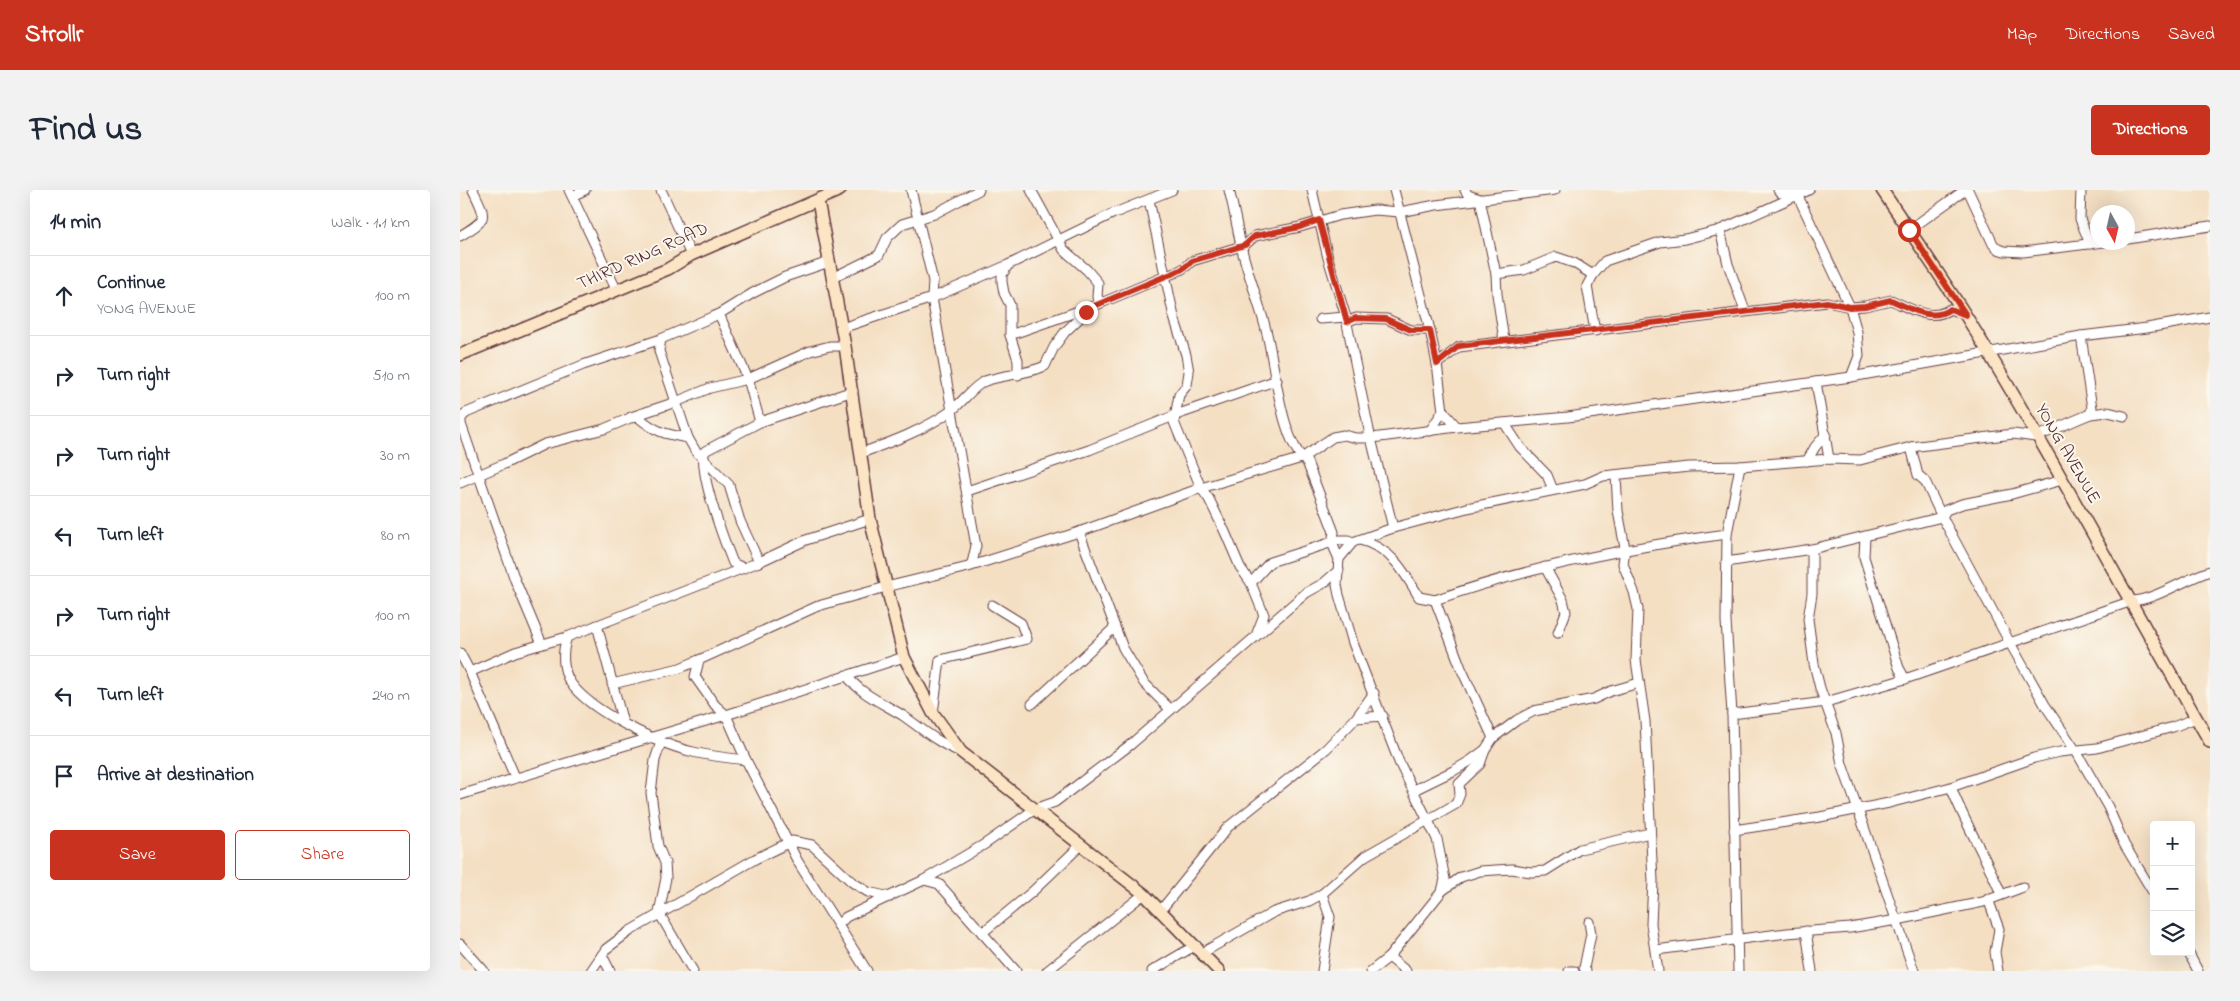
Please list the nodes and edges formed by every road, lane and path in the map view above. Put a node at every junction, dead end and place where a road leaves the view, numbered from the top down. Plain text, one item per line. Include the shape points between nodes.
1 (473, 190) edge
2 (585, 190) edge
3 (661, 190) edge
4 (840, 190) edge
5 (911, 190) edge
6 (979, 190) edge
7 (1031, 190) edge
8 (1172, 190) edge
9 (1230, 190) edge
10 (1312, 190) edge
11 (1394, 190) edge
12 (1465, 190) edge
13 (1555, 190) edge
14 (1778, 190) edge
15 (1809, 190) edge
16 (1882, 190) edge
17 (1966, 190) edge
18 (2081, 190) edge
19 (570, 193) edge
20 (1797, 194) junction
21 (818, 196) edge
22 (1480, 199) junction
23 (1150, 200) junction
24 (1400, 212) junction
25 (918, 218) junction
26 (1319, 220) junction
27 (2210, 226) edge
28 (1720, 230) junction
29 (1909, 230) junction
30 (460, 236) edge
31 (2135, 238) edge
32 (1058, 239) junction
33 (2090, 244) joint
34 (1241, 246) junction
35 (691, 255) junction
36 (829, 262) junction
37 (1008, 264) junction
38 (1496, 274) junction
39 (1593, 275) junction
40 (1166, 276) junction
41 (832, 278) junction
42 (616, 289) junction
43 (932, 298) junction
44 (1097, 305) junction
45 (1850, 307) junction
46 (1745, 311) junction
47 (720, 314) junction
48 (1966, 315) junction
49 (2210, 317) edge
50 (1320, 319) dead end
51 (1346, 319) junction
52 (842, 328) junction
53 (1430, 330) junction
54 (1595, 331) junction
55 (1010, 335) junction
56 (2081, 336) junction
57 (661, 339) junction
58 (1504, 340) junction
59 (646, 343) junction
60 (845, 346) junction
61 (659, 351) junction
62 (1988, 353) junction
63 (460, 355) edge
64 (1437, 364) junction
65 (1018, 375) junction
66 (1851, 377) junction
67 (748, 379) junction
68 (1277, 380) junction
69 (1816, 382) junction
70 (853, 391) junction
71 (676, 402) junction
72 (952, 410) junction
73 (1443, 411) junction
74 (1176, 414) junction
75 (2090, 414) junction
76 (2124, 416) dead end
77 (630, 418) junction
78 (760, 422) junction
79 (1506, 424) junction
80 (1457, 428) junction
81 (1430, 431) junction
82 (1826, 434) junction
83 (2036, 437) junction
84 (688, 438) junction
85 (1372, 438) junction
86 (1911, 447) junction
87 (861, 453) junction
88 (702, 457) junction
89 (1302, 458) junction
90 (1829, 459) junction
91 (1808, 461) junction
92 (1740, 466) junction
93 (479, 475) junction
94 (1616, 476) junction
95 (2062, 480) junction
96 (460, 483) edge
97 (1201, 488) junction
98 (1553, 490) junction
99 (968, 491) junction
100 (1942, 517) junction
101 (870, 519) junction
102 (1394, 528) junction
103 (1079, 532) junction
104 (1727, 534) junction
105 (1865, 537) junction
106 (1357, 541) junction
107 (1852, 541) junction
108 (1332, 543) junction
109 (1812, 549) junction
110 (1625, 551) junction
111 (1864, 557) junction
112 (1339, 559) junction
113 (759, 562) junction
114 (1726, 562) junction
115 (968, 567) junction
116 (742, 568) junction
117 (1545, 568) junction
118 (1339, 570) junction
119 (2210, 571) edge
120 (1251, 583) junction
121 (886, 587) junction
122 (1435, 600) junction
123 (2132, 602) junction
124 (992, 605) dead end
125 (1264, 615) junction
126 (1277, 617) junction
127 (597, 625) junction
128 (1114, 628) junction
129 (1558, 632) dead end
130 (1257, 634) junction
131 (567, 637) junction
132 (2010, 643) junction
133 (542, 644) junction
134 (460, 654) edge
135 (904, 657) junction
136 (699, 660) junction
137 (470, 672) junction
138 (846, 675) junction
139 (1905, 679) junction
140 (1639, 682) junction
141 (612, 684) junction
142 (1374, 693) junction
143 (1826, 702) junction
144 (1032, 704) dead end
145 (1170, 708) junction
146 (934, 713) junction
147 (1732, 714) junction
148 (726, 715) junction
149 (1383, 716) junction
150 (1356, 718) junction
151 (2196, 718) junction
152 (623, 723) junction
153 (1493, 738) junction
154 (657, 739) junction
155 (2210, 742) edge
156 (1485, 750) junction
157 (2076, 751) junction
158 (961, 752) junction
159 (746, 760) junction
160 (515, 777) junction
161 (1951, 787) junction
162 (1414, 790) junction
163 (460, 795) edge
164 (1035, 809) junction
165 (1858, 810) junction
166 (1428, 819) junction
167 (1734, 830) junction
168 (1650, 833) junction
169 (790, 842) junction
170 (1081, 845) junction
171 (924, 880) junction
172 (2023, 887) dead end
173 (2150, 887) edge
174 (1442, 891) junction
175 (1144, 894) junction
176 (1322, 894) junction
177 (2001, 894) junction
178 (890, 897) junction
179 (1988, 899) junction
180 (1161, 910) junction
181 (659, 913) junction
182 (1897, 920) junction
183 (1590, 922) dead end
184 (838, 925) junction
185 (1806, 932) junction
186 (982, 933) junction
187 (1737, 939) junction
188 (460, 944) edge
189 (1199, 949) junction
190 (1656, 950) junction
191 (602, 955) junction
192 (2190, 956) edge
193 (1389, 957) junction
194 (484, 971) edge
195 (590, 971) edge
196 (610, 971) edge
197 (693, 971) edge
198 (867, 971) edge
199 (1016, 971) edge
200 (1047, 971) edge
201 (1152, 971) edge
202 (1220, 971) edge
203 (1322, 971) edge
204 (1371, 971) edge
205 (1406, 971) edge
206 (1569, 971) edge
207 (1574, 971) edge
208 (1586, 971) edge
209 (1658, 971) edge
210 (1738, 971) edge
211 (1812, 971) edge
212 (1914, 971) edge
213 (1998, 971) edge
214 (2198, 971) edge

1 - 30 street via 483,218
2 - 19 street
3 - 35 street
4 - 21 street, THIRD RING ROAD
5 - 25 street
6 - 25 street via 934,214
7 - 32 street
8 - 23 street
9 - 34 street
10 - 26 street
11 - 24 street
12 - 22 street via 1468,195
13 - 22 street
14 - 20 street via 1781,194
15 - 20 street
16 - 29 street, YONG AVENUE
17 - 29 street
17 - 33 street via 1998,249 2023,252
18 - 33 street via 2080,219
19 - 42 street
20 - 28 street
20 - 45 street
21 - 35 street, THIRD RING ROAD
21 - 36 street
22 - 24 street
22 - 38 street
23 - 32 street
23 - 40 street
24 - 26 street via 1375,210
24 - 53 street
25 - 41 street via 902,224 887,238 879,255
25 - 43 street via 933,281
26 - 34 street via 1255,236
26 - 51 street
27 - 31 street
28 - 39 street via 1684,240 1660,242 1605,262
28 - 46 street
29 - 48 street, YONG AVENUE
32 - 37 street
32 - 44 street via 1064,250 1098,283
34 - 40 street via 1192,261 1175,274
34 - 68 street via 1267,332
35 - 42 street, THIRD RING ROAD via 668,269
36 - 41 street
36 - 47 street via 786,277
37 - 43 street
37 - 55 street via 1002,282 1010,305
38 - 39 street via 1524,270 1556,257
38 - 58 street
39 - 54 street via 1587,286
40 - 44 street
40 - 74 street via 1189,372 1187,385 1179,395
41 - 52 street
42 - 63 street, THIRD RING ROAD
43 - 52 street
43 - 72 street
44 - 55 street
44 - 65 street via 1065,332 1044,366
45 - 46 street via 1827,302
45 - 48 street via 1891,300 1927,314 1938,315 1950,309
45 - 66 street via 1859,356
46 - 54 street
47 - 57 street
47 - 67 street
48 - 62 street, YONG AVENUE
49 - 56 street
50 - 51 street
51 - 53 street via 1386,319 1411,330
51 - 85 street
52 - 60 street
53 - 64 street
54 - 58 street
55 - 65 street via 1018,360
56 - 62 street
56 - 75 street via 2092,408
57 - 59 street
57 - 61 street
58 - 64 street via 1459,346
59 - 61 street
59 - 93 street via 466,413 461,424
60 - 67 street via 810,351
60 - 70 street
61 - 71 street
62 - 66 street
62 - 83 street, YONG AVENUE
64 - 73 street
65 - 72 street via 984,381
66 - 69 street
67 - 71 street via 710,388
67 - 78 street
68 - 74 street
68 - 89 street via 1292,444
69 - 79 street
69 - 82 street
70 - 78 street
70 - 87 street
71 - 77 street
71 - 84 street
72 - 87 street via 906,435
72 - 99 street
73 - 80 street
73 - 81 street
74 - 97 street via 1174,422
74 - 99 street via 1089,450
75 - 76 street via 2108,412
75 - 83 street
77 - 84 street via 638,417 645,425 667,435
77 - 93 street via 604,429 545,444
78 - 88 street via 705,451
79 - 80 street
79 - 98 street via 1520,447 1547,475
80 - 81 street
81 - 85 street
82 - 90 street
82 - 91 street via 1814,447
83 - 86 street via 2013,434
83 - 95 street, YONG AVENUE
84 - 88 street
85 - 89 street via 1333,437
85 - 102 street
86 - 90 street via 1860,460
86 - 100 street via 1918,474 1925,481
87 - 101 street
88 - 113 street via 728,486
88 - 116 street via 705,478 726,547 733,563
89 - 97 street
89 - 108 street via 1308,462 1332,525
90 - 91 street
91 - 92 street
92 - 94 street via 1689,467
92 - 104 street
93 - 96 street
93 - 133 street via 515,580
94 - 98 street via 1603,476 1585,484
94 - 110 street
95 - 100 street via 1962,504 1946,510
95 - 123 street, YONG AVENUE
97 - 103 street
97 - 120 street
98 - 102 street via 1466,508
99 - 115 street via 976,546
100 - 105 street
100 - 132 street
101 - 113 street via 806,540
101 - 121 street
102 - 106 street
103 - 115 street
103 - 128 street
104 - 110 street
104 - 114 street
105 - 107 street
105 - 111 street
106 - 108 street
106 - 112 street
106 - 122 street via 1375,544 1402,568 1419,597
107 - 109 street
107 - 111 street
108 - 112 street
108 - 120 street via 1270,562
109 - 114 street
109 - 143 street via 1808,619 1814,664
110 - 117 street
110 - 140 street via 1623,564 1638,609 1636,660
111 - 139 street
112 - 118 street
113 - 116 street
114 - 147 street
115 - 121 street
116 - 127 street
117 - 122 street via 1504,577
117 - 129 street via 1566,612
118 - 126 street
118 - 142 street via 1338,595
119 - 123 street via 2144,601
120 - 125 street
121 - 135 street
121 - 136 street via 818,606
122 - 153 street
123 - 132 street
123 - 151 street, YONG AVENUE via 2160,658
124 - 146 street via 1021,623 1027,639 940,660
125 - 126 street
125 - 130 street
126 - 130 street
127 - 131 street
127 - 141 street
128 - 144 street
128 - 145 street via 1144,683
130 - 145 street
131 - 133 street
131 - 152 street via 563,654 570,681 579,692
132 - 139 street
132 - 157 street
133 - 137 street
134 - 137 street
135 - 138 street
135 - 146 street
136 - 141 street via 680,668
136 - 148 street via 695,677
137 - 160 street
138 - 148 street
138 - 158 street via 870,698 900,714 947,747
139 - 143 street
140 - 153 street via 1594,699 1534,711
140 - 168 street via 1645,721
141 - 152 street
142 - 149 street
142 - 150 street
143 - 147 street
143 - 165 street
145 - 164 street via 1130,745 1055,802
146 - 158 street
147 - 167 street
148 - 154 street
148 - 159 street
149 - 150 street
149 - 162 street via 1399,762
150 - 180 street via 1326,749 1228,827
151 - 155 street, YONG AVENUE
151 - 157 street via 2097,748
152 - 154 street
153 - 156 street
154 - 159 street via 692,752
154 - 160 street
154 - 181 street via 651,793 658,846 666,870
156 - 162 street via 1453,772
156 - 166 street via 1480,764 1459,784 1456,804
157 - 161 street via 2034,758
157 - 173 street
158 - 164 street
159 - 169 street
160 - 163 street
161 - 165 street
161 - 177 street
162 - 166 street
164 - 170 street
164 - 171 street via 985,844
165 - 167 street
165 - 182 street
166 - 174 street via 1443,864 1445,878
166 - 176 street via 1365,856
167 - 187 street
168 - 174 street via 1580,849 1545,871 1480,870 1462,877
168 - 190 street via 1651,924
169 - 178 street via 812,845 859,886 868,892
169 - 181 street
169 - 184 street via 798,862
170 - 175 street
170 - 186 street via 1032,892
171 - 178 street
171 - 186 street via 939,884
172 - 177 street
174 - 193 street
175 - 180 street
175 - 200 street
176 - 189 street via 1274,912
176 - 203 street via 1330,917
177 - 179 street
178 - 184 street
179 - 182 street
179 - 213 street via 1999,929 1995,952
180 - 189 street
181 - 191 street via 630,931
181 - 197 street
182 - 185 street
182 - 212 street
183 - 208 street
184 - 198 street
185 - 187 street
185 - 211 street
186 - 199 street
187 - 190 street
187 - 210 street
188 - 194 street
189 - 201 street
189 - 202 street
190 - 209 street
191 - 195 street
191 - 196 street
192 - 214 street
193 - 204 street
193 - 205 street
206 - 207 street

